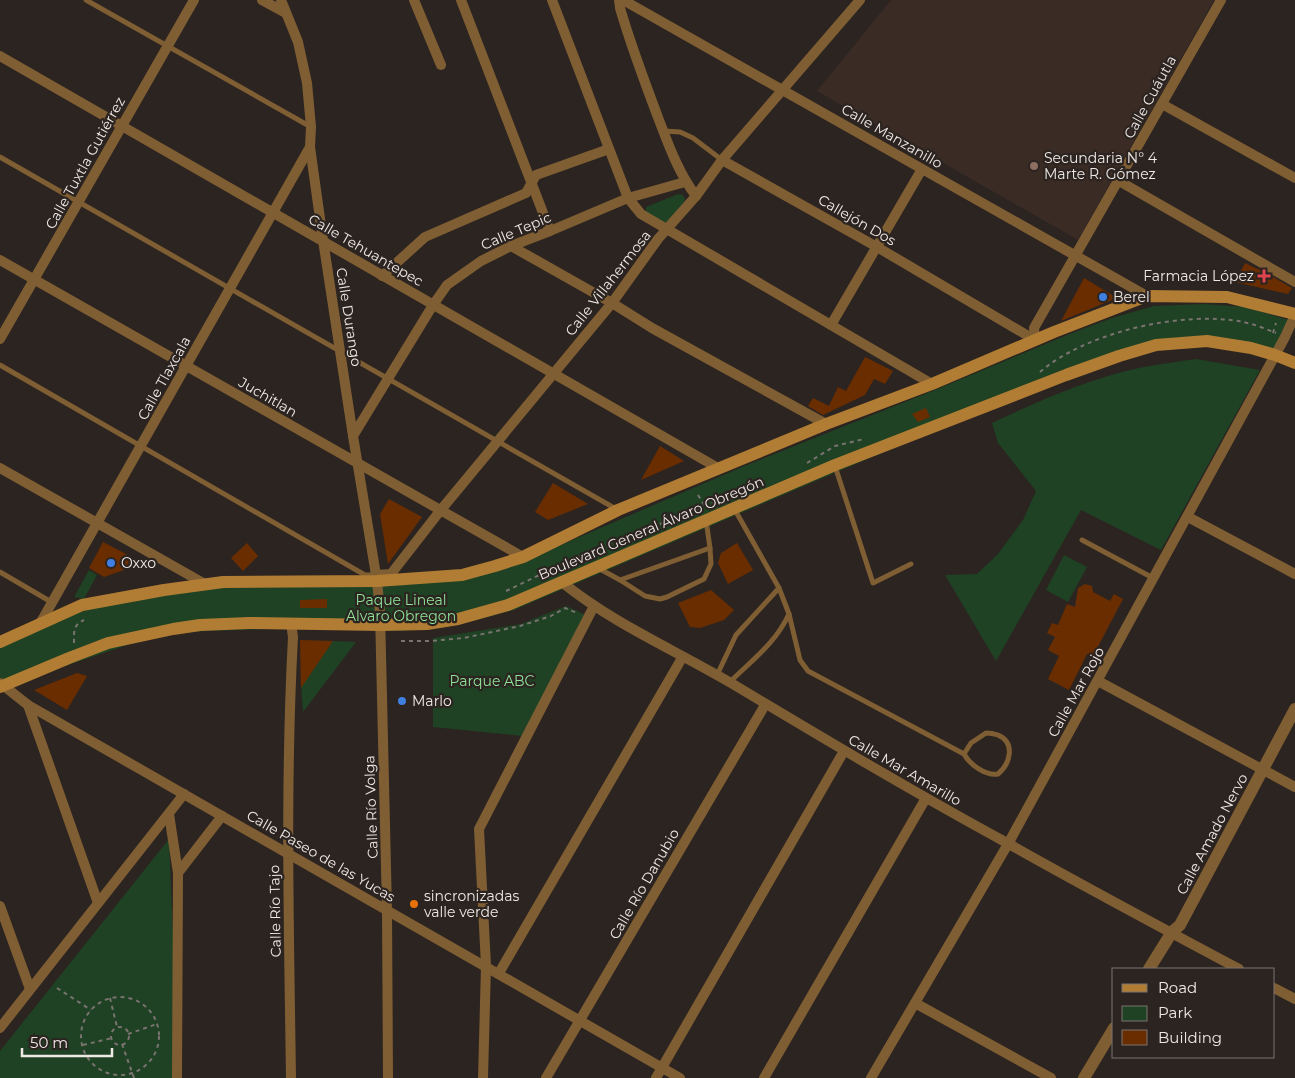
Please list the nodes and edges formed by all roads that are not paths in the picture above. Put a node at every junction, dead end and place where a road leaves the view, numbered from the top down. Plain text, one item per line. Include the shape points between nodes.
1 (86, 0) edge
2 (194, 0) edge
3 (262, 0) edge
4 (281, 0) edge
5 (414, 0) edge
6 (461, 0) edge
7 (552, 0) edge
8 (620, 0) edge
9 (623, 0) edge
10 (860, 0) edge
11 (1220, 0) edge
12 (286, 13) junction
13 (168, 46) junction
14 (0, 56) edge
15 (441, 65) dead end
16 (782, 89) junction
17 (1162, 104) junction
18 (121, 126) junction
19 (311, 127) junction
20 (664, 132) junction
21 (310, 147) junction
22 (609, 149) junction
23 (0, 157) edge
24 (722, 160) junction
25 (922, 169) junction
26 (1295, 178) edge
27 (1119, 181) junction
28 (531, 182) junction
29 (685, 182) junction
30 (696, 196) junction
31 (628, 198) junction
32 (79, 202) junction
33 (273, 212) junction
34 (550, 231) junction
35 (667, 231) junction
36 (323, 240) junction
37 (511, 246) junction
38 (877, 247) junction
39 (1076, 257) junction
40 (0, 260) edge
41 (382, 276) junction
42 (34, 280) junction
43 (1295, 282) edge
44 (230, 288) junction
45 (1147, 296) junction
46 (612, 303) junction
47 (433, 305) junction
48 (1295, 315) edge
49 (831, 325) junction
50 (0, 340) edge
51 (1035, 340) junction
52 (340, 351) junction
53 (1275, 355) junction
54 (1295, 363) edge
55 (0, 365) edge
56 (186, 366) junction
57 (553, 374) junction
58 (388, 378) junction
59 (932, 384) junction
60 (826, 424) junction
61 (353, 436) junction
62 (498, 441) junction
63 (142, 446) junction
64 (357, 463) junction
65 (835, 465) junction
66 (0, 468) edge
67 (718, 468) junction
68 (735, 509) junction
69 (618, 510) junction
70 (440, 511) junction
71 (708, 516) junction
72 (1188, 517) junction
73 (97, 523) junction
74 (1082, 540) dead end
75 (710, 548) junction
76 (523, 557) junction
77 (911, 564) dead end
78 (598, 568) junction
79 (0, 572) edge
80 (1295, 574) edge
81 (376, 578) junction
82 (1153, 578) junction
83 (620, 580) junction
84 (563, 583) junction
85 (205, 584) junction
86 (779, 588) junction
87 (53, 603) junction
88 (594, 606) junction
89 (789, 614) junction
90 (41, 622) junction
91 (291, 623) junction
92 (381, 625) junction
93 (0, 642) edge
94 (682, 658) junction
95 (717, 676) junction
96 (1098, 681) junction
97 (730, 683) junction
98 (1, 685) edge
99 (765, 704) junction
100 (28, 706) junction
101 (1295, 709) edge
102 (844, 751) junction
103 (964, 754) junction
104 (1264, 770) junction
105 (1295, 787) edge
106 (184, 794) junction
107 (926, 798) junction
108 (169, 814) junction
109 (222, 816) junction
110 (1008, 844) junction
111 (288, 854) junction
112 (178, 873) junction
113 (98, 903) junction
114 (0, 906) edge
115 (387, 910) junction
116 (1172, 932) junction
117 (486, 966) junction
118 (1151, 968) edge
119 (1237, 968) edge
120 (498, 973) junction
121 (1275, 989) edge
122 (30, 990) junction
123 (1295, 1000) edge
124 (915, 1003) junction
125 (581, 1020) junction
126 (0, 1028) edge
127 (1112, 1031) edge
128 (662, 1068) junction
129 (175, 1077) edge
130 (291, 1078) edge
131 (388, 1078) edge
132 (483, 1078) edge
133 (546, 1078) edge
134 (656, 1078) edge
135 (680, 1078) edge
136 (764, 1078) edge
137 (871, 1078) edge
138 (1051, 1078) edge
139 (1084, 1078) edge

1 - 13 lane
2 - 13 street, Calle Tuxtla Gutiérrez
3 - 12 street
4 - 12 street, Calle Durango
5 - 15 street
6 - 28 street
7 - 22 street
8 - 20 street via 634,53
9 - 16 street, Calle Manzanillo
10 - 16 street, Calle Villahermosa
11 - 17 street, Calle Cuáutla
12 - 19 street, Calle Durango via 298,42 307,83
13 - 18 street, Calle Tuxtla Gutiérrez
13 - 19 lane
14 - 18 street, Calle Tehuantepec
16 - 24 street, Calle Villahermosa
16 - 25 street, Calle Manzanillo
17 - 26 street
17 - 27 street, Calle Cuáutla
18 - 32 street, Calle Tuxtla Gutiérrez
18 - 33 street, Calle Tehuantepec
19 - 21 street, Calle Durango
20 - 24 lane, Callejón Dos via 680,132 693,138
20 - 29 street
21 - 33 street, Calle Tlaxcala
21 - 36 street, Calle Durango
22 - 28 street via 536,175
22 - 31 street
23 - 32 lane
24 - 30 street, Calle Villahermosa
24 - 38 street, Callejón Dos
25 - 38 street
25 - 39 street, Calle Manzanillo
27 - 39 street, Calle Cuáutla
27 - 43 street
28 - 34 street
28 - 41 street via 526,193 424,237
29 - 30 street
29 - 31 street, Calle Tepic
30 - 35 street, Calle Villahermosa
31 - 34 street, Calle Tepic
31 - 35 street via 641,214
32 - 42 street, Calle Tuxtla Gutiérrez
32 - 44 lane
33 - 36 street, Calle Tehuantepec
33 - 44 street, Calle Tlaxcala
34 - 37 street, Calle Tepic
35 - 46 street, Calle Villahermosa
35 - 49 street
36 - 41 street, Calle Tehuantepec
36 - 52 street, Calle Durango
37 - 46 street
37 - 47 street, Calle Tepic via 481,261 447,285
38 - 49 street
38 - 51 street, Callejón Dos
39 - 45 street, Calle Manzanillo
39 - 51 street, Calle Cuáutla via 1034,328
40 - 42 street, Juchitlan
41 - 47 street, Calle Tehuantepec
42 - 50 street, Calle Tuxtla Gutiérrez
42 - 56 street, Juchitlan
44 - 52 lane
44 - 56 street, Calle Tlaxcala
45 - 48 main road, Boulevard General Álvaro Obregón via 1227,297
45 - 51 main road, Boulevard General Álvaro Obregón
46 - 57 street, Calle Villahermosa
46 - 60 street
47 - 57 street, Calle Tehuantepec
47 - 58 street, Calle Tepic
48 - 53 street, Calle Mar Rojo
49 - 59 street
51 - 59 main road, Boulevard General Álvaro Obregón
52 - 58 lane
52 - 61 street, Calle Durango
53 - 54 main road, Boulevard General Álvaro Obregón
53 - 65 main road, Boulevard General Álvaro Obregón via 1207,341 1156,345 1066,375
53 - 72 street, Calle Mar Rojo
55 - 63 lane
56 - 63 street, Calle Tlaxcala
56 - 64 street, Juchitlan
57 - 62 street, Calle Villahermosa
57 - 67 street, Calle Tehuantepec
58 - 61 street, Calle Tepic
58 - 62 lane
59 - 60 main road, Boulevard General Álvaro Obregón
60 - 67 main road, Boulevard General Álvaro Obregón
61 - 64 street, Calle Durango
62 - 69 lane
62 - 70 street, Calle Villahermosa
63 - 73 street, Calle Tlaxcala
63 - 81 lane via 365,575
64 - 70 street, Juchitlan
64 - 81 street, Calle Durango
65 - 68 main road, Boulevard General Álvaro Obregón
65 - 77 lane via 873,583
66 - 73 street
67 - 69 main road, Boulevard General Álvaro Obregón
68 - 71 main road, Boulevard General Álvaro Obregón
68 - 86 lane
69 - 76 main road, Boulevard General Álvaro Obregón
70 - 76 street, Juchitlan
70 - 81 street, Calle Villahermosa via 390,574
71 - 75 lane
71 - 78 main road, Boulevard General Álvaro Obregón
72 - 80 street
72 - 82 street, Calle Mar Rojo
73 - 85 street
73 - 87 street, Calle Tlaxcala
74 - 82 lane
75 - 83 lane
75 - 83 lane via 711,564 704,579 667,597 645,596
76 - 81 main road, Boulevard General Álvaro Obregón via 462,575
78 - 83 lane
78 - 84 main road, Boulevard General Álvaro Obregón
79 - 87 lane
81 - 85 main road, Boulevard General Álvaro Obregón
81 - 92 street, Calle Río Volga
82 - 96 street, Calle Mar Rojo
84 - 88 street, Calle Mar Amarillo
84 - 92 main road, Boulevard General Álvaro Obregón via 508,605 458,619 427,624
85 - 90 main road, Boulevard General Álvaro Obregón via 88,603
86 - 89 lane
86 - 95 lane via 736,635
87 - 90 street, Calle Tlaxcala
88 - 94 street, Calle Mar Amarillo
88 - 117 street via 480,829
89 - 97 lane via 772,643
89 - 103 lane via 800,660 808,671
90 - 93 main road, Boulevard General Álvaro Obregón
91 - 92 main road, Boulevard General Álvaro Obregón
91 - 98 main road, Boulevard General Álvaro Obregón via 200,625 145,634 108,643
91 - 111 street, Calle Río Tajo
92 - 115 street, Calle Río Volga
94 - 95 street, Calle Mar Amarillo
94 - 120 street
95 - 97 street, Calle Mar Amarillo
96 - 104 street
96 - 110 street, Calle Mar Rojo
97 - 99 street, Calle Mar Amarillo
98 - 100 street, Calle Paseo de las Yucas
99 - 102 street, Calle Mar Amarillo
99 - 125 street, Calle Río Danubio
100 - 106 street, Calle Paseo de las Yucas
100 - 113 street
101 - 104 street, Calle Amado Nervo
102 - 107 street, Calle Mar Amarillo
102 - 128 street
103 - 103 lane via 976,767 994,775 1002,771 1011,749 998,735 986,733 971,743
104 - 105 street
104 - 116 street, Calle Amado Nervo via 1180,925
106 - 108 street
106 - 109 street, Calle Paseo de las Yucas
107 - 110 street, Calle Mar Amarillo
107 - 136 street
108 - 112 street
108 - 113 street
109 - 111 street, Calle Paseo de las Yucas
109 - 112 street
110 - 116 street, Calle Mar Amarillo
110 - 124 street, Calle Mar Rojo
111 - 115 street, Calle Paseo de las Yucas
111 - 130 street, Calle Río Tajo
112 - 129 street
113 - 122 street
114 - 122 street
115 - 117 street, Calle Paseo de las Yucas
115 - 131 street, Calle Río Volga
116 - 118 street, Calle Amado Nervo
116 - 119 street, Calle Mar Amarillo
117 - 120 street, Calle Paseo de las Yucas
117 - 132 street
120 - 125 street, Calle Paseo de las Yucas
121 - 123 street
122 - 126 street
124 - 137 street, Calle Mar Rojo
124 - 138 street
125 - 128 street, Calle Paseo de las Yucas
125 - 133 street, Calle Río Danubio
127 - 139 street
128 - 134 street
128 - 135 street, Calle Paseo de las Yucas

